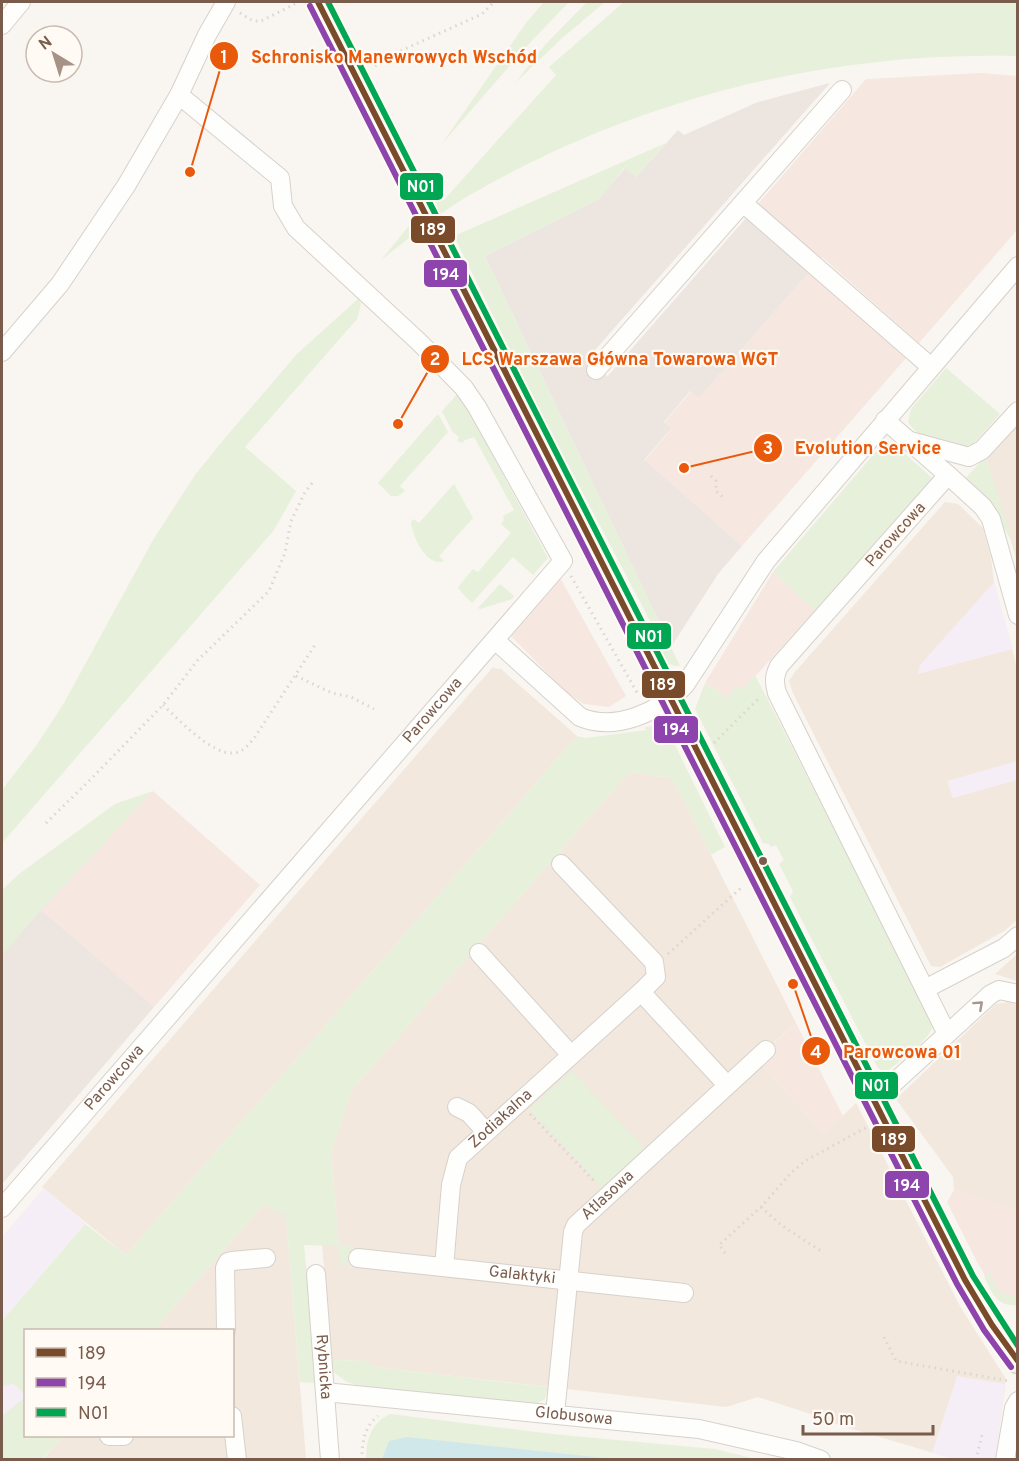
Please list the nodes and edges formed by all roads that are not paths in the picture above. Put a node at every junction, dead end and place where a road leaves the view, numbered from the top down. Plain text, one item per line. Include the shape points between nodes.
1 (21, 2) edge
2 (318, 2) edge
3 (226, 3) edge
4 (2, 25) edge
5 (344, 53) tunnel mouth
6 (843, 90) dead end
7 (179, 95) junction
8 (368, 100) tunnel mouth
9 (392, 147) tunnel mouth
10 (742, 202) junction
11 (439, 243) tunnel mouth
12 (1017, 266) edge
13 (2, 352) edge
14 (931, 366) junction
15 (596, 370) dead end
16 (1017, 411) edge
17 (885, 420) junction
18 (909, 441) junction
19 (948, 475) junction
20 (1017, 615) edge
21 (495, 640) junction
22 (670, 699) junction
23 (561, 864) dead end
24 (1017, 936) edge
25 (480, 952) dead end
26 (925, 989) junction
27 (641, 992) junction
28 (1017, 994) edge
29 (947, 1034) junction
30 (766, 1050) dead end
31 (571, 1055) junction
32 (727, 1085) junction
33 (874, 1101) junction
34 (457, 1107) dead end
35 (486, 1132) junction
36 (2, 1208) edge
37 (266, 1258) dead end
38 (358, 1258) dead end
39 (444, 1267) junction
40 (316, 1274) dead end
41 (568, 1282) junction
42 (684, 1293) dead end
43 (226, 1329) edge
44 (1010, 1342) edge
45 (1013, 1372) edge
46 (325, 1392) junction
47 (1017, 1401) edge
48 (555, 1414) junction
49 (234, 1434) edge
50 (237, 1460) edge
51 (330, 1460) edge
52 (820, 1460) edge
53 (1005, 1460) edge

1 - 4 street
2 - 5 main road
3 - 7 street
6 - 10 street
7 - 13 street via 126,186 60,284
7 - 21 street, Parowcowa via 280,178 282,206 296,228 419,342 464,387 477,407 563,561
8 - 9 main road
10 - 14 street
10 - 15 street
11 - 22 main road
12 - 14 street
14 - 17 street
16 - 18 street via 982,450 969,458
17 - 18 street
17 - 22 street via 766,561 685,685
18 - 19 street
19 - 20 street via 991,519
19 - 26 street, Parowcowa via 774,675 775,688
21 - 22 street via 580,717 590,721 608,724 647,712
21 - 36 street, Parowcowa
22 - 33 main road
23 - 27 street via 655,965 656,977
24 - 26 street via 1004,948
25 - 31 street
26 - 29 street
27 - 31 street, Zodiakalna
27 - 32 street
29 -> 28 street via 991,994 999,990
29 - 33 street
30 - 32 street, Atlasowa
31 - 35 street, Zodiakalna
32 - 41 street, Atlasowa via 583,1218 573,1232
33 - 44 main road via 965,1281
34 - 35 street via 469,1113
35 - 39 street, Zodiakalna via 458,1158 454,1167
37 - 43 street via 228,1262
38 - 39 street, Galaktyki
39 - 41 street, Galaktyki
40 - 46 street, Rybnicka
41 - 42 street, Galaktyki
41 - 48 street, Atlasowa
44 - 45 main road
46 - 48 street, Globusowa
46 - 51 street, Rybnicka
47 - 53 street
48 - 52 street, Globusowa via 699,1429
49 - 50 street

